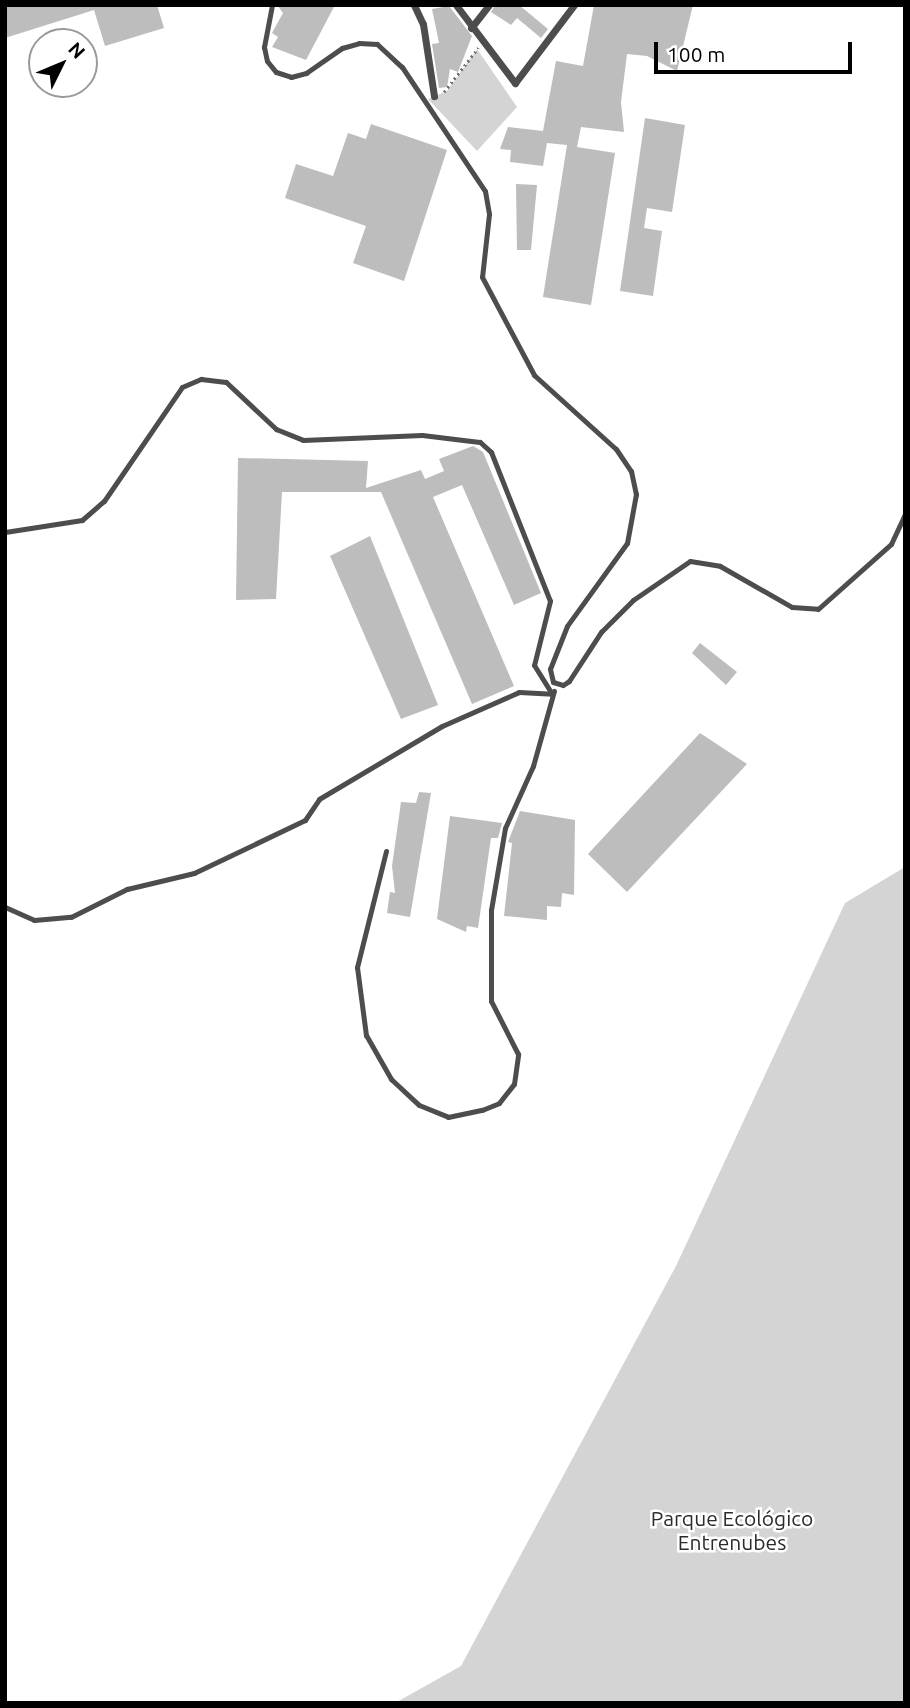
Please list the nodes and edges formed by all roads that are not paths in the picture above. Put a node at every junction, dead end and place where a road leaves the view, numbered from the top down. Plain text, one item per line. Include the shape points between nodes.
1 (272, 5) edge
2 (414, 5) edge
3 (456, 5) edge
4 (489, 5) edge
5 (575, 5) edge
6 (471, 28) junction
7 (434, 96) road end
8 (905, 514) edge
9 (5, 532) edge
10 (558, 686) junction
11 (552, 694) junction
12 (386, 852) dead end
13 (5, 907) edge

1 - 10 lane via 264,47 276,72 291,77 306,74 342,48 359,43 377,44 391,54 485,191 489,214 482,277 534,375 615,449 631,471 636,494 627,543 567,626 550,669
2 - 7 street via 423,24
3 - 6 street
4 - 6 street
5 - 6 street via 515,83
8 - 10 lane via 891,544 818,610 792,607 720,566 690,561 633,600 601,632 569,681
9 - 11 lane via 82,520 111,491 182,387 201,379 226,383 276,429 303,440 422,435 480,442 491,452 550,601 534,664
10 - 11 lane
11 - 12 lane via 533,766 505,828 491,910 491,1000 518,1054 514,1084 499,1103 482,1110 448,1117 419,1105 391,1079 366,1035 357,967
11 - 13 lane via 519,692 442,726 319,799 305,820 194,873 127,889 71,916 34,920

